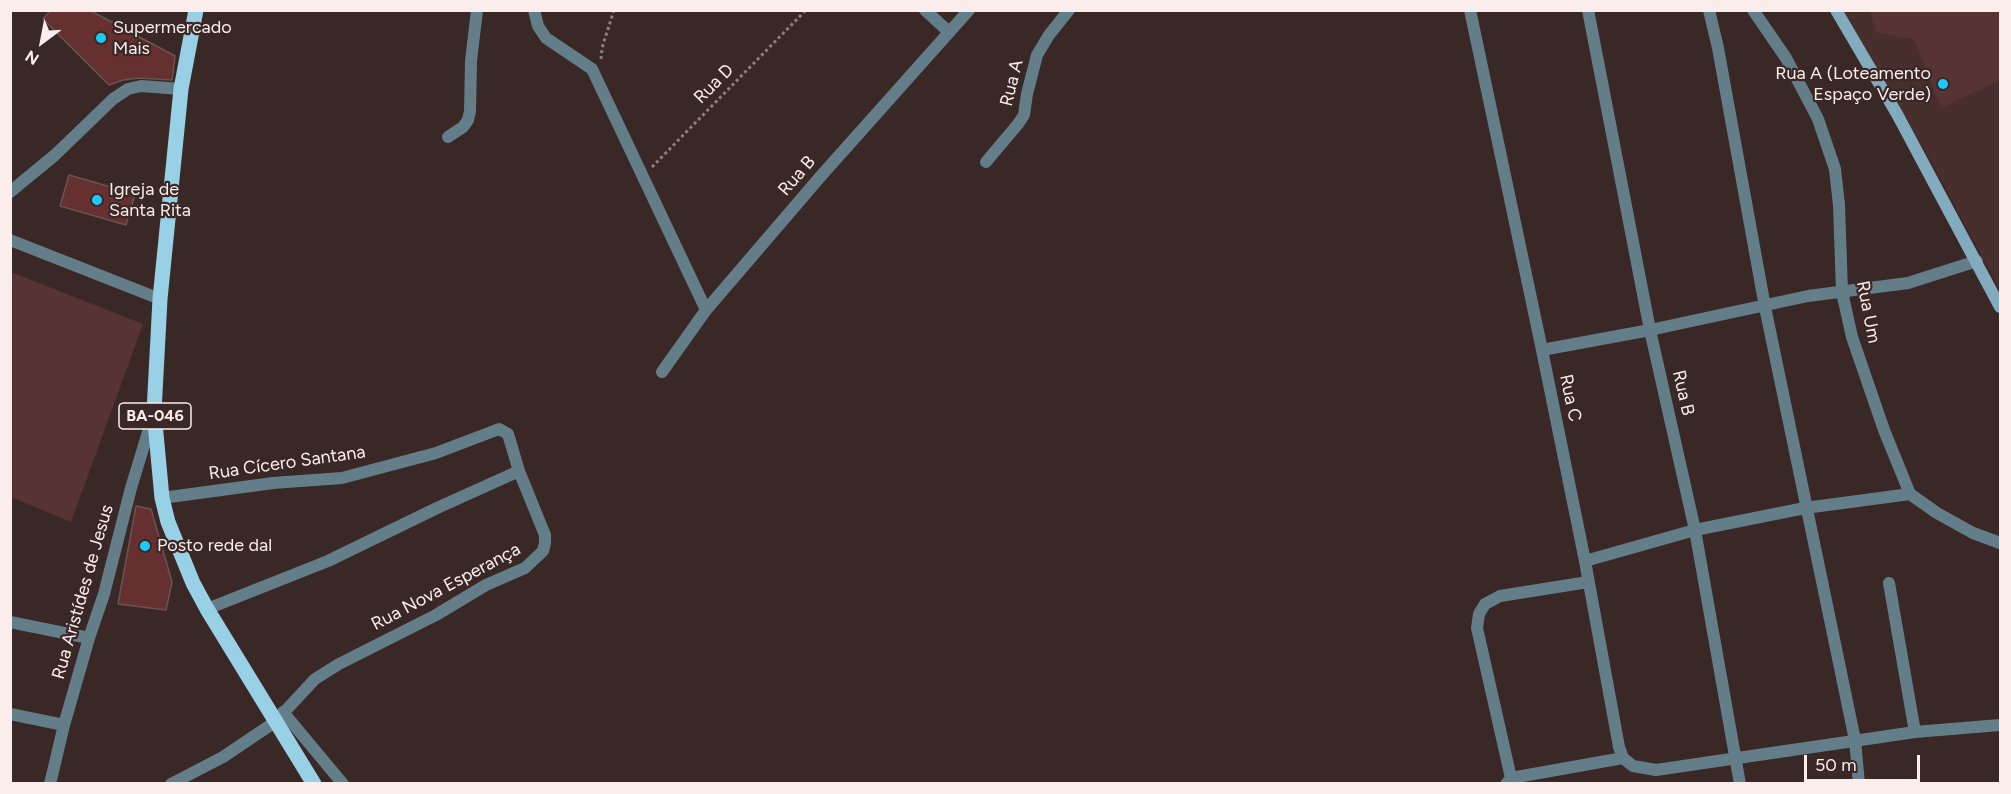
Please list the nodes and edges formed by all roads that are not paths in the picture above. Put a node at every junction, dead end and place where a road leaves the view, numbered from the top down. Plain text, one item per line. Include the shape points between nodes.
1 (196, 10) edge
2 (477, 10) edge
3 (534, 10) edge
4 (925, 10) edge
5 (969, 10) edge
6 (1069, 10) edge
7 (1470, 10) edge
8 (1588, 10) edge
9 (1709, 10) edge
10 (1753, 10) edge
11 (1836, 10) edge
12 (949, 32) junction
13 (182, 89) junction
14 (448, 137) dead end
15 (986, 162) dead end
16 (10, 192) edge
17 (10, 240) edge
18 (1977, 261) junction
19 (1842, 292) junction
20 (160, 300) junction
21 (1765, 307) junction
22 (2001, 307) edge
23 (706, 310) junction
24 (1650, 330) junction
25 (1542, 350) junction
26 (662, 372) dead end
27 (154, 412) junction
28 (511, 442) joint
29 (519, 471) junction
30 (1910, 494) junction
31 (162, 498) junction
32 (1805, 508) junction
33 (1695, 530) junction
34 (2001, 543) edge
35 (1585, 561) junction
36 (1588, 582) junction
37 (1889, 584) dead end
38 (207, 609) junction
39 (10, 622) edge
40 (89, 638) junction
41 (10, 714) edge
42 (279, 717) junction
43 (64, 725) junction
44 (2001, 725) edge
45 (1915, 732) junction
46 (1855, 740) junction
47 (1623, 758) junction
48 (1735, 758) junction
49 (1509, 781) edge
50 (50, 783) edge
51 (171, 783) edge
52 (314, 783) edge
53 (343, 783) edge
54 (1740, 783) edge
55 (1859, 783) edge

1 - 13 main road, BA-046
2 - 14 street via 468,120
3 - 23 street via 546,38 592,69
4 - 12 street
5 - 12 street, Rua B
6 - 15 street, Rua A via 1037,55 1024,115
7 - 25 street, Rua C
8 - 24 street, Rua B
9 - 21 street
10 - 19 street, Rua Um via 1786,58 1818,119 1835,169
11 - 18 main road
12 - 23 street, Rua B
13 - 16 street via 128,89
13 - 20 main road, BA-046
17 - 20 street
18 - 19 street via 1908,283
18 - 22 main road
19 - 21 street
19 - 30 street, Rua Um via 1866,380
20 - 27 main road, BA-046
21 - 24 street
21 - 32 street
23 - 26 street, Rua B
24 - 25 street
24 - 33 street, Rua B
25 - 35 street, Rua C
27 - 31 main road, BA-046
27 - 40 street, Rua Aristídes de Jesus
28 - 29 street, Rua Nova Esperança
28 - 31 street, Rua Cícero Santana via 508,434 499,429 436,453 342,478
29 - 38 street via 328,561
29 - 42 street, Rua Nova Esperança via 544,535 543,551 538,558 339,664 315,679
30 - 32 street
30 - 34 street via 1973,533
31 - 38 main road, BA-046 via 168,522
32 - 33 street
32 - 46 street
33 - 35 street
33 - 48 street, Rua B
35 - 36 street, Rua C
36 - 47 street, Rua C
36 - 49 street via 1500,596 1485,604 1479,614 1478,628
37 - 45 street
38 - 42 main road, BA-046
39 - 40 street
40 - 43 street, Rua Aristídes de Jesus
41 - 43 street
42 - 51 street, Rua Nova Esperança via 223,757
42 - 52 main road, BA-046
42 - 53 street
43 - 50 street, Rua Aristídes de Jesus
44 - 45 street
45 - 46 street
46 - 48 street
46 - 55 street
47 - 48 street via 1634,766 1656,770
47 - 49 street
48 - 54 street, Rua B

